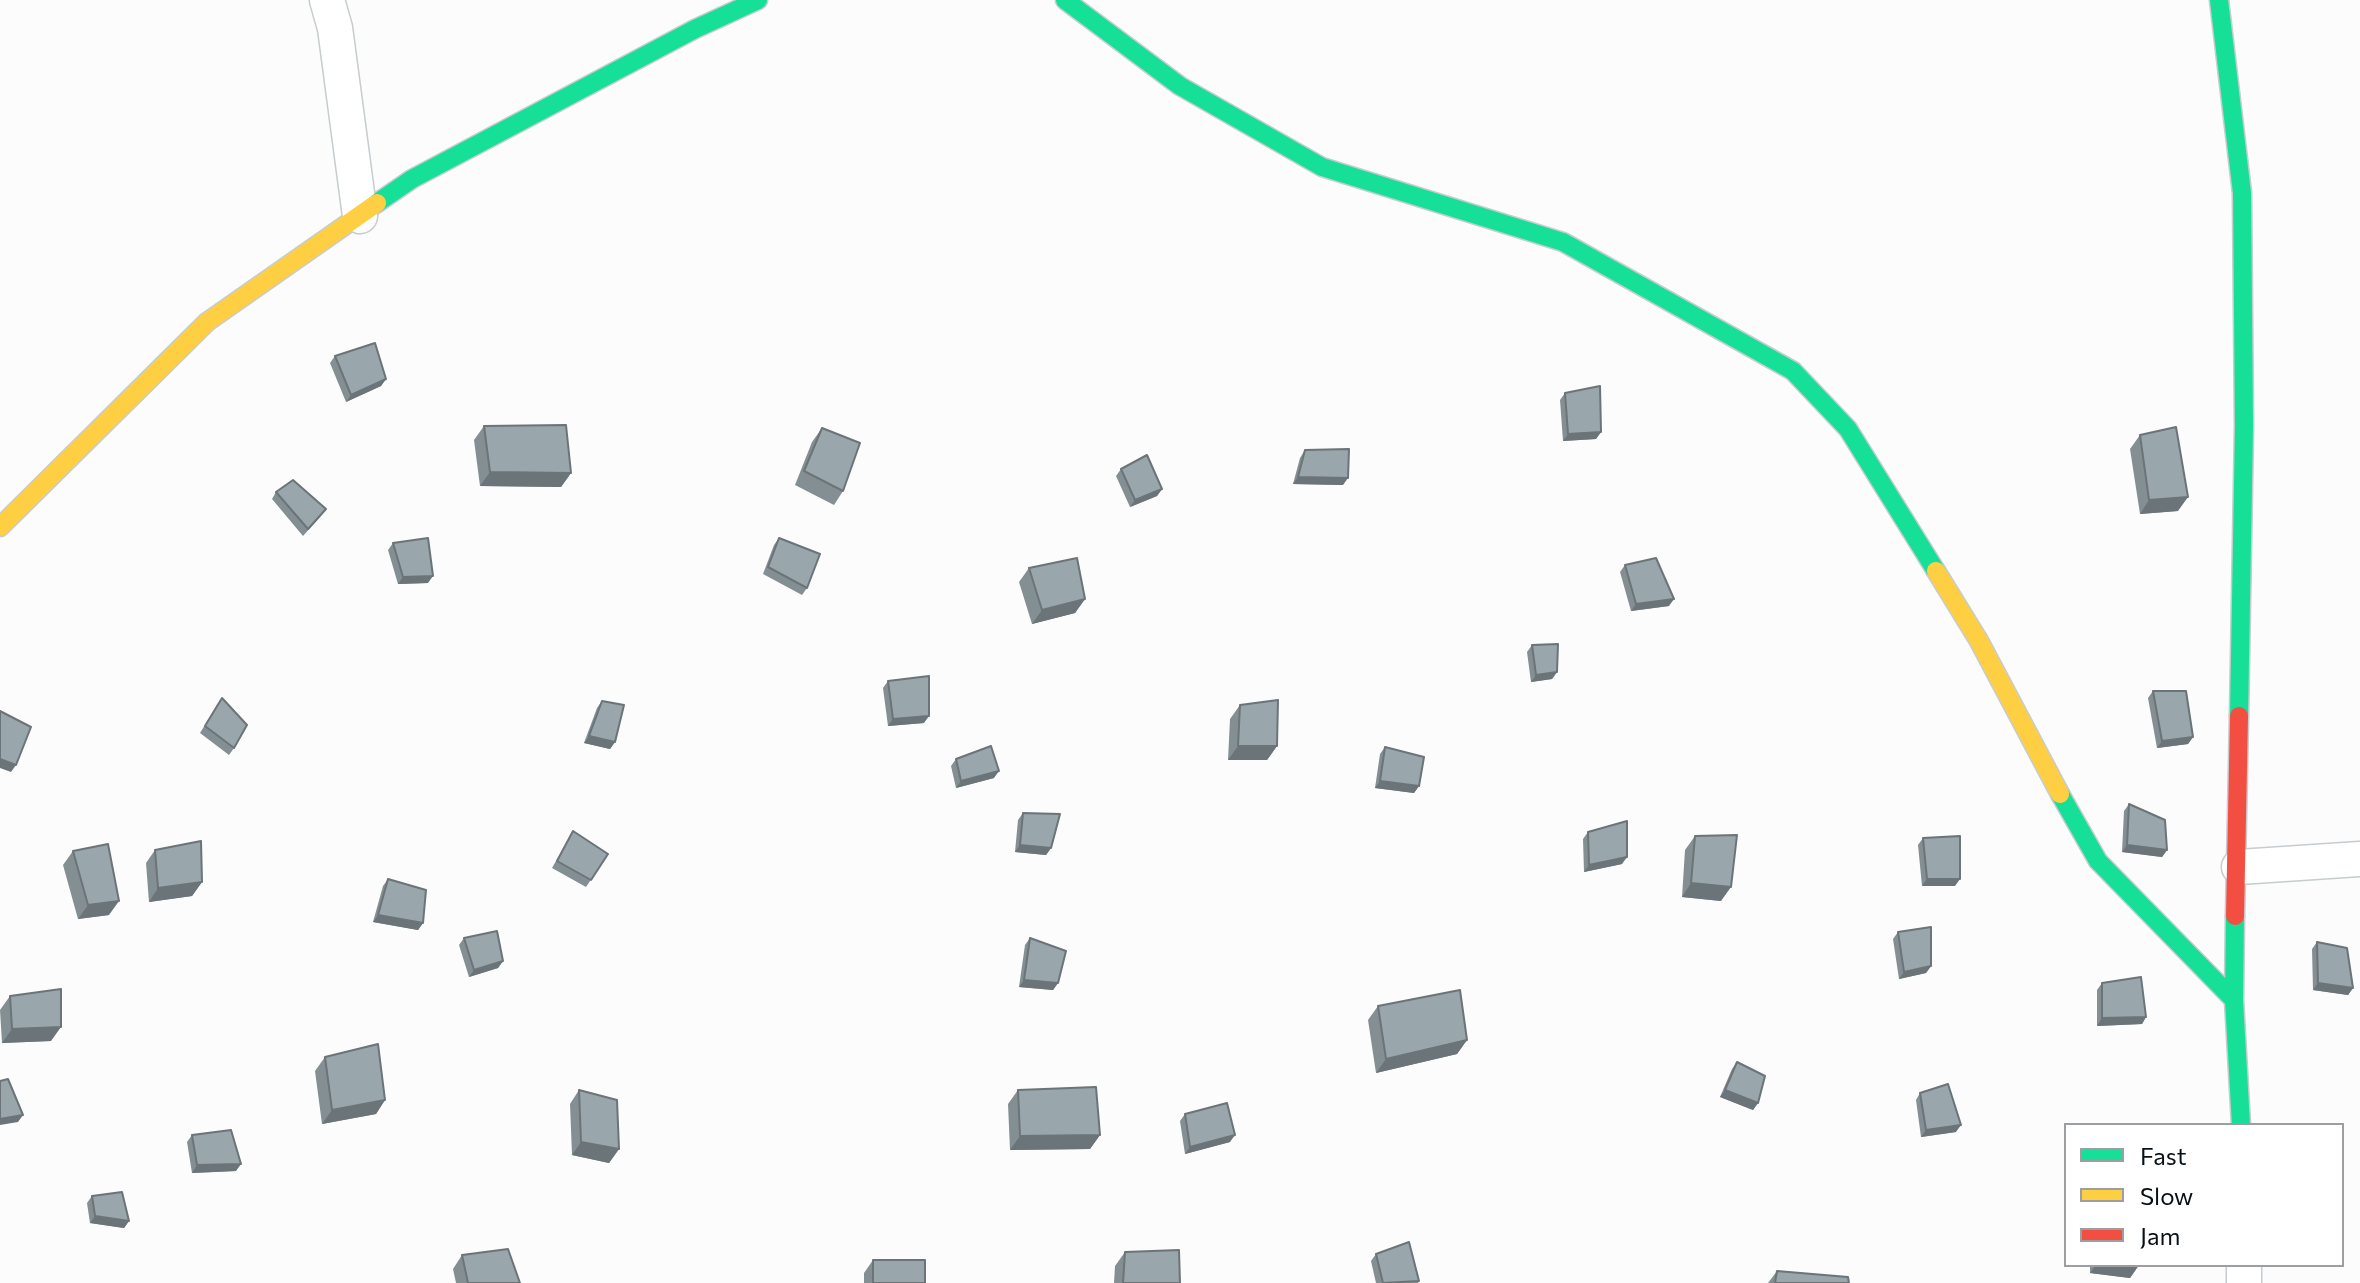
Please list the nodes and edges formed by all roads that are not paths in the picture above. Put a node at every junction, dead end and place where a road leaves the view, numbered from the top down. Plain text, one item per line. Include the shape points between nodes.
1 (327, 0) edge
2 (758, 0) edge
3 (1065, 0) edge
4 (2219, 0) edge
5 (360, 216) junction
6 (0, 527) edge
7 (2360, 859) edge
8 (2239, 867) junction
9 (2234, 1000) junction
10 (2241, 1123) edge

1 - 5 street
2 - 5 street via 412,179
3 - 9 street via 1180,86 1322,167 1563,242 1793,371 1848,429 1979,641 2098,861
4 - 8 street via 2242,193
5 - 6 street via 207,322
7 - 8 street
8 - 9 street
9 - 10 street

